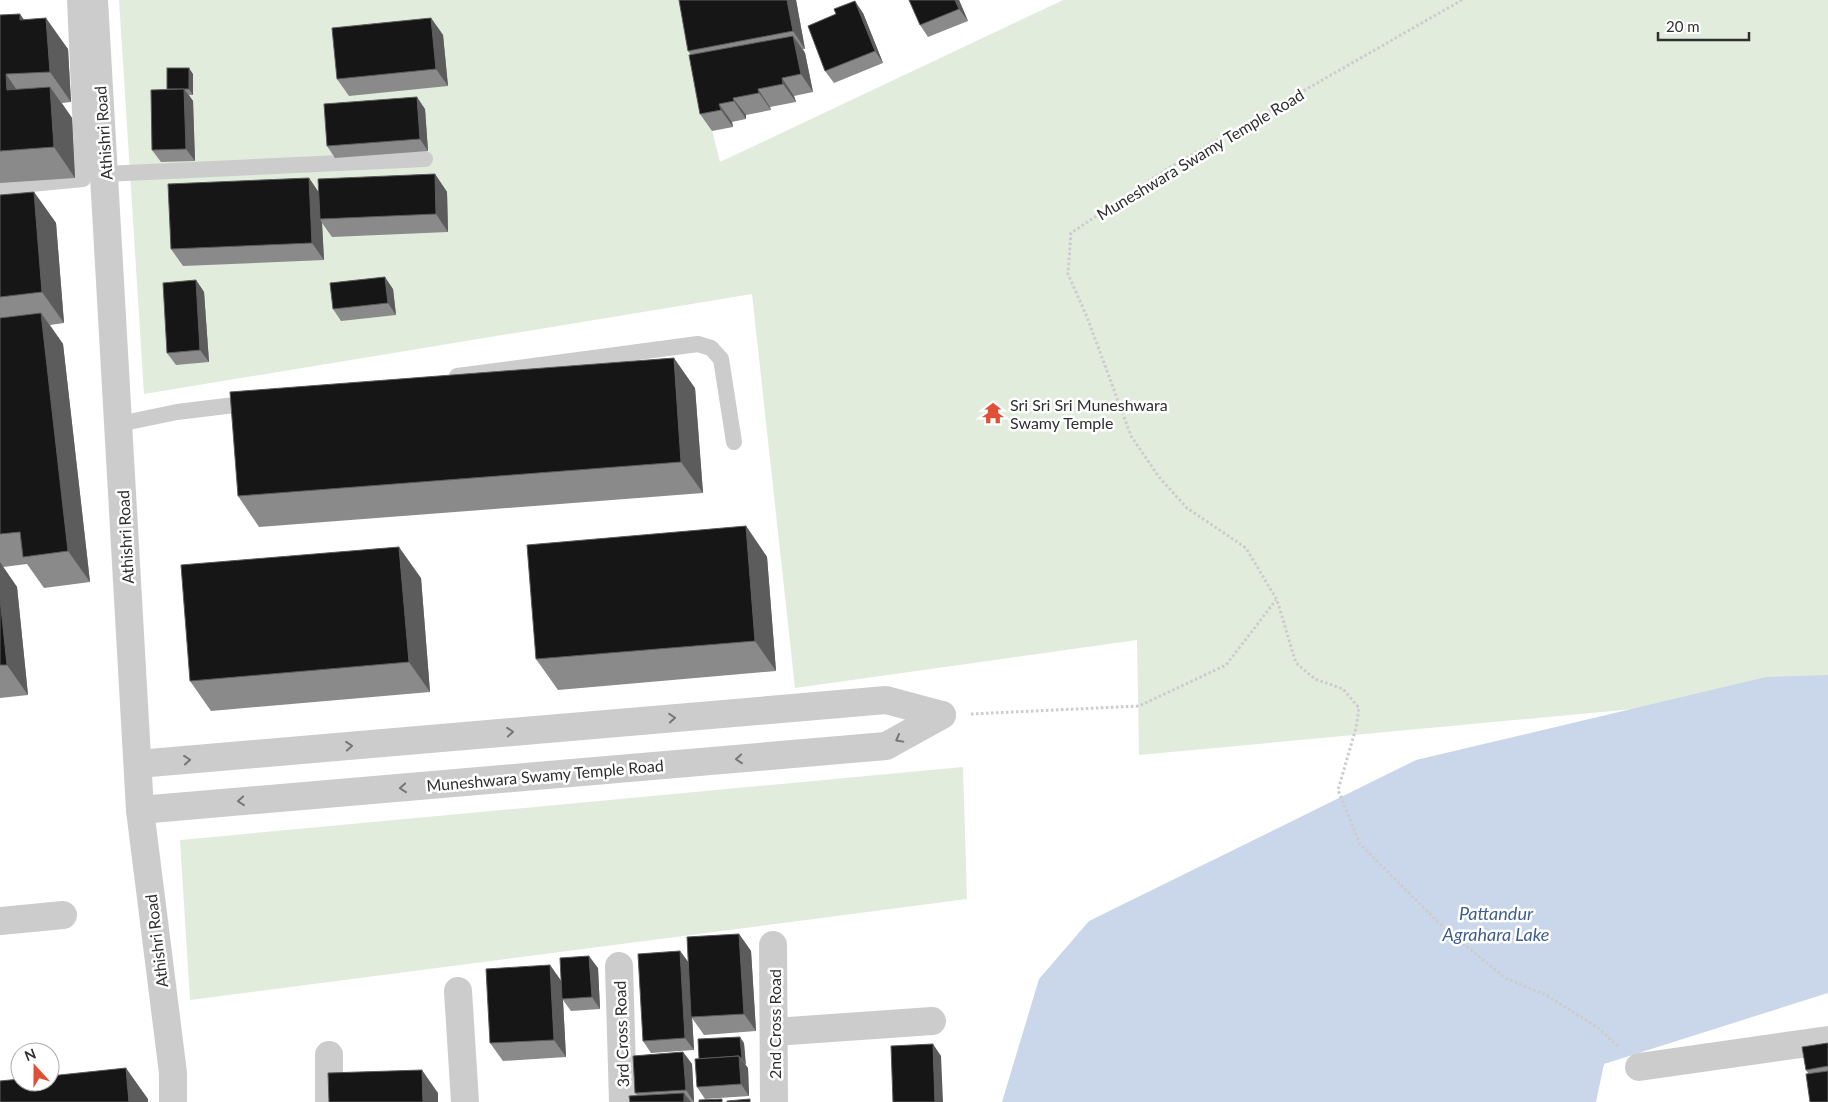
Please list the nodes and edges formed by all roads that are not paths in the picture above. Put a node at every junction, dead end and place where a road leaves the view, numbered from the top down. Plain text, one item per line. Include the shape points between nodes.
1 (74, 0) edge
2 (94, 0) edge
3 (425, 159) dead end
4 (105, 174) junction
5 (0, 187) edge
6 (442, 378) edge
7 (265, 401) edge
8 (118, 424) junction
9 (734, 442) dead end
10 (138, 764) junction
11 (140, 810) junction
12 (63, 915) dead end
13 (0, 921) edge
14 (773, 945) dead end
15 (619, 966) dead end
16 (458, 991) dead end
17 (932, 1020) dead end
18 (774, 1032) junction
19 (1828, 1040) edge
20 (329, 1055) dead end
21 (1639, 1067) road end
22 (173, 1102) edge
23 (329, 1102) edge
24 (464, 1102) edge
25 (624, 1102) edge
26 (774, 1102) edge

1 - 5 lane via 83,179
2 - 4 street, Athishri Road
3 - 4 lane
4 - 8 street, Athishri Road
6 - 9 lane via 698,344 711,348 721,359
7 - 8 lane via 176,412
8 - 10 street, Athishri Road
10 - 11 street, Athishri Road
10 -> 11 street, Muneshwara Swamy Temple Road via 886,700 942,715 886,746
11 - 22 street, Athishri Road
12 - 13 street
14 - 18 street, 2nd Cross Road
15 - 25 street, 3rd Cross Road
16 - 24 street
17 - 18 street
18 - 26 street, 2nd Cross Road
19 - 21 street
20 - 23 street

